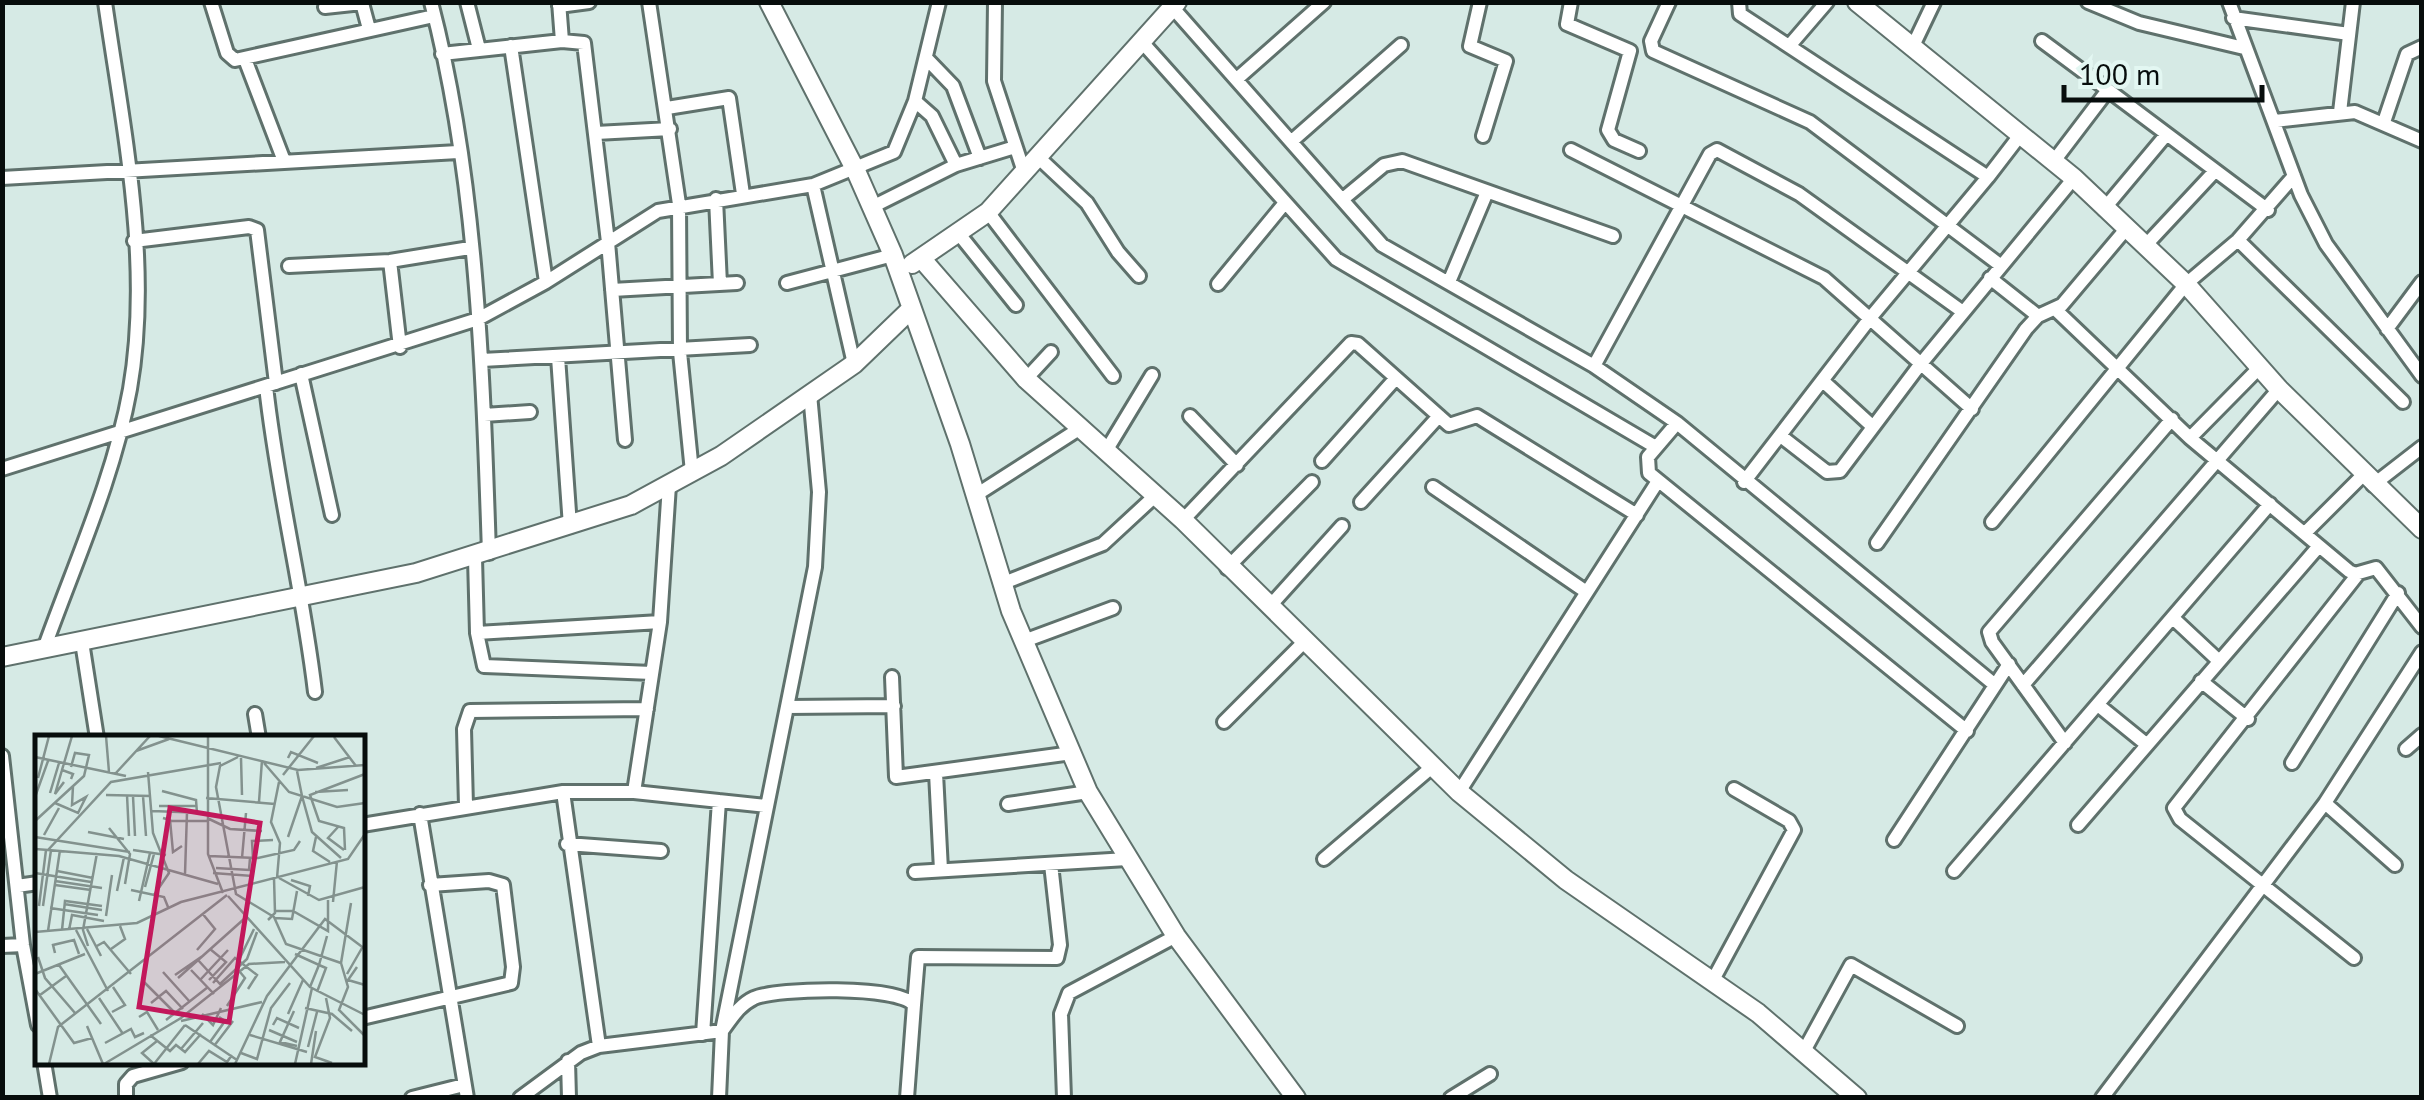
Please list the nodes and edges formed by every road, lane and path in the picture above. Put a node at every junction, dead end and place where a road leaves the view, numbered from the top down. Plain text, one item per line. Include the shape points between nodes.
1 (105, 2) edge
2 (212, 2) edge
3 (467, 2) edge
4 (589, 2) edge
5 (648, 2) edge
6 (769, 2) edge
7 (939, 2) edge
8 (995, 2) edge
9 (1324, 2) edge
10 (1480, 2) edge
11 (1571, 2) edge
12 (1669, 2) edge
13 (1740, 2) edge
14 (1827, 2) edge
15 (1857, 2) edge
16 (1934, 2) edge
17 (2088, 2) edge
18 (2229, 2) edge
19 (2353, 2) edge
20 (559, 4) edge
21 (1175, 5) edge
22 (325, 7) dead end
23 (432, 9) edge
24 (2116, 9) edge
25 (2233, 18) junction
26 (369, 29) junction
27 (2349, 34) junction
28 (562, 41) junction
29 (2042, 41) dead end
30 (1142, 42) junction
31 (1401, 45) dead end
32 (1790, 45) junction
33 (512, 46) junction
34 (1913, 46) junction
35 (2422, 47) edge
36 (2244, 48) junction
37 (479, 49) junction
38 (442, 54) junction
39 (245, 59) junction
40 (926, 59) junction
41 (1238, 78) junction
42 (2108, 90) junction
43 (915, 101) junction
44 (667, 108) junction
45 (2340, 112) junction
46 (2276, 121) junction
47 (2384, 122) junction
48 (670, 129) junction
49 (596, 133) junction
50 (2021, 134) junction
51 (2166, 135) junction
52 (1483, 136) dead end
53 (1294, 140) junction
54 (2422, 141) edge
55 (1014, 146) junction
56 (1571, 150) dead end
57 (1639, 151) dead end
58 (458, 152) junction
59 (980, 158) junction
60 (1038, 158) junction
61 (284, 161) junction
62 (2054, 161) junction
63 (956, 165) junction
64 (128, 168) junction
65 (2215, 171) junction
66 (856, 172) junction
67 (1024, 172) junction
68 (2294, 176) junction
69 (1988, 177) junction
70 (2, 178) edge
71 (2074, 178) junction
72 (813, 186) junction
73 (1487, 192) junction
74 (744, 194) junction
75 (1343, 198) junction
76 (716, 199) junction
77 (679, 204) junction
78 (1284, 204) junction
79 (1684, 204) junction
80 (872, 207) junction
81 (2104, 209) junction
82 (2268, 210) junction
83 (988, 212) junction
84 (1949, 223) junction
85 (2126, 229) junction
86 (959, 234) junction
87 (1613, 236) dead end
88 (2238, 240) junction
89 (134, 241) junction
90 (608, 242) junction
91 (2144, 246) junction
92 (470, 248) junction
93 (921, 258) junction
94 (390, 261) junction
95 (896, 264) junction
96 (2000, 265) junction
97 (289, 266) dead end
98 (1909, 270) junction
99 (830, 274) junction
100 (1139, 276) dead end
101 (1990, 278) junction
102 (546, 282) junction
103 (1449, 282) junction
104 (2422, 282) edge
105 (737, 283) dead end
106 (787, 283) dead end
107 (720, 284) junction
108 (1218, 284) dead end
109 (2186, 284) junction
110 (682, 287) junction
111 (612, 290) junction
112 (1016, 304) dead end
113 (2056, 310) junction
114 (909, 311) junction
115 (1963, 312) junction
116 (2038, 316) junction
117 (1872, 317) junction
118 (478, 319) junction
119 (2387, 328) junction
120 (750, 345) dead end
121 (400, 347) junction
122 (680, 352) junction
123 (1051, 352) dead end
124 (558, 356) junction
125 (616, 356) junction
126 (482, 360) junction
127 (854, 364) junction
128 (1594, 366) junction
129 (1919, 366) junction
130 (2259, 368) junction
131 (2118, 370) junction
132 (301, 374) junction
133 (1152, 375) dead end
134 (1113, 376) dead end
135 (2422, 376) edge
136 (1396, 378) junction
137 (1026, 379) junction
138 (1824, 382) junction
139 (271, 384) junction
140 (2279, 389) junction
141 (810, 394) junction
142 (2403, 402) dead end
143 (1972, 409) junction
144 (530, 412) dead end
145 (484, 415) junction
146 (1190, 416) dead end
147 (1439, 416) junction
148 (2172, 420) junction
149 (1676, 423) junction
150 (1872, 426) junction
151 (1079, 429) junction
152 (120, 434) junction
153 (1782, 437) junction
154 (2190, 438) junction
155 (625, 440) dead end
156 (1654, 446) junction
157 (2422, 447) edge
158 (1106, 451) junction
159 (1322, 462) dead end
160 (2218, 462) junction
161 (1237, 466) junction
162 (2, 469) edge
163 (692, 472) junction
164 (2368, 480) junction
165 (1658, 481) junction
166 (1312, 482) dead end
167 (1744, 482) junction
168 (670, 484) junction
169 (1433, 487) dead end
170 (976, 495) junction
171 (1156, 495) junction
172 (1361, 502) dead end
173 (2270, 504) junction
174 (1636, 514) junction
175 (332, 515) dead end
176 (1182, 520) junction
177 (1992, 522) dead end
178 (570, 526) junction
179 (1342, 526) dead end
180 (2422, 529) edge
181 (2304, 533) junction
182 (1877, 543) dead end
183 (2318, 546) junction
184 (482, 556) junction
185 (1227, 568) junction
186 (2358, 574) junction
187 (1002, 584) junction
188 (1585, 591) junction
189 (2398, 592) junction
190 (304, 596) junction
191 (1268, 607) junction
192 (1113, 608) dead end
193 (2174, 618) junction
194 (660, 622) junction
195 (2422, 627) edge
196 (477, 633) junction
197 (1306, 640) junction
198 (1024, 641) junction
199 (82, 642) junction
200 (44, 650) junction
201 (2422, 652) edge
202 (2, 657) edge
203 (2218, 661) junction
204 (2009, 664) junction
205 (652, 673) junction
206 (892, 677) dead end
207 (2201, 682) junction
208 (1996, 685) junction
209 (2023, 685) junction
210 (315, 692) dead end
211 (2098, 705) junction
212 (894, 706) junction
213 (787, 707) junction
214 (647, 709) junction
215 (256, 714) dead end
216 (2248, 719) junction
217 (1224, 722) dead end
218 (1967, 731) junction
219 (98, 735) edge
220 (259, 735) edge
221 (2422, 735) edge
222 (2065, 742) junction
223 (2146, 744) junction
224 (2406, 748) dead end
225 (1072, 752) junction
226 (2, 756) edge
227 (2292, 763) dead end
228 (1432, 767) junction
229 (3, 768) edge
230 (936, 773) junction
231 (1734, 789) dead end
232 (563, 792) junction
233 (634, 792) junction
234 (1088, 792) junction
235 (1458, 792) junction
236 (718, 801) junction
237 (2325, 803) junction
238 (1008, 804) dead end
239 (466, 806) junction
240 (767, 806) junction
241 (420, 814) junction
242 (365, 824) edge
243 (2078, 825) dead end
244 (1894, 840) dead end
245 (567, 844) junction
246 (662, 851) dead end
247 (1127, 859) junction
248 (1324, 859) dead end
249 (1051, 864) junction
250 (2396, 864) dead end
251 (941, 870) junction
252 (1954, 871) dead end
253 (915, 872) dead end
254 (35, 883) edge
255 (430, 885) junction
256 (17, 886) junction
257 (2263, 887) junction
258 (1176, 936) junction
259 (23, 945) junction
260 (2, 946) edge
261 (2354, 958) dead end
262 (1713, 980) junction
263 (447, 996) junction
264 (914, 1005) junction
265 (35, 1009) edge
266 (365, 1017) edge
267 (1958, 1026) dead end
268 (722, 1032) junction
269 (703, 1034) junction
270 (598, 1046) junction
271 (1804, 1051) junction
272 (568, 1061) junction
273 (44, 1065) edge
274 (149, 1066) edge
275 (1490, 1074) dead end
276 (466, 1091) edge
277 (50, 1098) edge
278 (126, 1098) edge
279 (412, 1098) edge
280 (520, 1098) edge
281 (570, 1098) edge
282 (719, 1098) edge
283 (907, 1098) edge
284 (1064, 1098) edge
285 (1296, 1098) edge
286 (1452, 1098) edge
287 (1856, 1098) edge
288 (2102, 1098) edge

1 - 64 street
2 - 39 street via 227,53
3 - 37 street
4 - 20 street
5 - 44 street
6 - 66 street
7 - 40 street
8 - 55 street via 994,81
9 - 41 street
10 - 52 street via 1470,46 1506,61
11 - 57 street via 1567,24 1630,52 1608,130
12 - 84 street via 1651,41 1653,51 1785,108
13 - 32 street via 1740,14
14 - 32 street
15 - 34 street
16 - 34 street
17 - 24 street
18 - 25 street
19 - 27 street
20 - 28 street
21 - 30 street
21 - 41 street
22 - 26 street via 362,3
23 - 26 street
23 - 38 street
24 - 36 street
25 - 27 street
25 - 36 street
26 - 39 street
27 - 45 street
28 - 33 street
28 - 49 street via 576,40 587,50
29 - 42 street
30 - 60 street
30 - 78 street
31 - 53 street
32 - 69 street
33 - 37 street
33 - 102 street
34 - 50 street
35 - 47 street via 2408,54
36 - 46 street
37 - 38 street
38 - 58 street
39 - 61 street
40 - 43 street
40 - 59 street via 953,86
41 - 53 street
42 - 51 street
42 - 62 street
43 - 63 street via 932,116
43 - 66 street via 894,152
44 - 48 street
44 - 74 street via 729,98
45 - 46 street
45 - 47 street
46 - 68 street
47 - 54 street
48 - 49 street
48 - 77 street
49 - 90 street
50 - 62 street
50 - 69 street
51 - 65 street
51 - 81 street
53 - 75 street
55 - 59 street
55 - 67 street
56 - 79 street
58 - 61 street
58 - 92 street
59 - 63 street
60 - 67 street
60 - 100 street via 1087,203
61 - 64 street
62 - 71 street
63 - 80 street
64 - 70 street
64 - 89 street
65 - 82 street
65 - 91 street
66 - 72 street
66 - 80 street
67 - 83 street
68 - 82 street
68 - 119 street via 2335,260
69 - 84 street
71 - 81 street
71 - 96 street
72 - 74 street
72 - 99 street
73 - 75 street via 1392,162
73 - 87 street
73 - 103 street
74 - 76 street
75 - 103 street via 1382,245
76 - 77 street
76 - 107 street
77 - 90 street
77 - 110 street
78 - 108 street
78 - 156 street via 1351,269
79 - 98 street via 1710,154 1722,151 1799,194
79 - 117 street via 1804,266
79 - 128 street
80 - 95 street
81 - 85 street
82 - 88 street
83 - 86 street
83 - 134 street
84 - 96 street
84 - 98 street
85 - 91 street
85 - 113 street
86 - 93 street
86 - 112 street
88 - 109 street
88 - 142 street
89 - 139 street via 257,230
89 - 152 street via 134,353
90 - 102 street
90 - 111 street
91 - 109 street
92 - 94 street
92 - 118 street
93 - 95 street
93 - 137 street
94 - 97 street
94 - 121 street
95 - 99 street
95 - 114 street
96 - 101 street
98 - 115 street
98 - 117 street
99 - 106 street
99 - 127 street
101 - 115 street
101 - 116 street
102 - 118 street
103 - 128 street
104 - 119 street
105 - 107 street
107 - 110 street
109 - 130 street
109 - 131 street
110 - 111 street
110 - 122 street
111 - 125 street
113 - 116 street
113 - 131 street
114 - 127 street
114 - 170 street
115 - 129 street
116 - 143 street
117 - 129 street
117 - 138 street
118 - 121 street
118 - 126 street
119 - 135 street
120 - 122 street
121 - 132 street
122 - 125 street
122 - 163 street
123 - 137 street
124 - 125 street
124 - 126 street
124 - 178 street
125 - 155 street
126 - 145 street
127 - 141 street
128 - 149 street
129 - 143 street
129 - 150 street
130 - 140 street
130 - 154 street
131 - 148 street
131 - 177 street
132 - 139 street
132 - 175 street
133 - 158 street
136 - 147 street
136 - 159 street
136 - 161 street via 1358,344 1347,345
137 - 151 street
138 - 150 street
138 - 153 street
139 - 152 street
139 - 190 street via 277,468
140 - 160 street
140 - 164 street
141 - 163 street
141 - 213 street via 819,531
143 - 182 street
144 - 145 street
145 - 184 street
146 - 161 street
147 - 172 street
147 - 174 street via 1449,425 1477,416
148 - 154 street
148 - 204 street via 1992,627 1990,637
149 - 156 street
149 - 167 street
150 - 153 street via 1833,474
151 - 158 street
151 - 170 street
152 - 162 street
152 - 200 street
153 - 167 street
154 - 160 street
156 - 165 street via 1646,467
157 - 164 street
158 - 171 street
160 - 173 street
160 - 209 street
161 - 176 street
163 - 168 street
164 - 180 street
164 - 181 street
165 - 174 street
165 - 218 street
166 - 185 street
167 - 208 street
168 - 178 street
168 - 194 street
169 - 188 street
170 - 187 street
171 - 176 street
171 - 187 street via 1103,544
173 - 181 street
173 - 193 street
174 - 188 street
176 - 185 street
178 - 184 street
179 - 191 street
181 - 183 street
183 - 186 street
183 - 203 street
184 - 190 street
184 - 196 street
185 - 191 street
186 - 189 street via 2376,568
186 - 216 street
187 - 198 street
188 - 235 street
189 - 195 street
189 - 227 street
190 - 199 street
190 - 210 street
191 - 197 street
192 - 198 street
193 - 203 street
193 - 211 street
194 - 196 street
194 - 205 street
196 - 205 street via 484,666
197 - 217 street
197 - 228 street
198 - 225 street
199 - 200 street
199 - 219 street
200 - 202 street
201 - 237 street
203 - 207 street
204 - 208 street
204 - 209 street
205 - 214 street
206 - 212 street
207 - 216 street
207 - 223 street
208 - 218 street
209 - 222 street
211 - 222 street
211 - 223 street
212 - 213 street
212 - 230 street via 892,772
213 - 240 street
214 - 233 street
214 - 239 street via 470,711 464,729
215 - 220 street
216 - 257 street via 2176,802 2174,814
218 - 244 street
221 - 224 street
222 - 252 street
223 - 243 street
225 - 230 street
225 - 234 street
226 - 229 street
228 - 235 street
228 - 248 street
229 - 256 street
230 - 251 street
231 - 262 street via 1794,830
232 - 233 street
232 - 239 street
232 - 245 street
233 - 236 street
234 - 238 street
234 - 247 street
235 - 262 street via 1566,880
236 - 240 street
236 - 269 street
237 - 250 street
237 - 257 street
239 - 241 street
240 - 268 street
241 - 242 street
241 - 255 street
245 - 246 street
245 - 270 street
247 - 249 street
247 - 258 street
249 - 251 street
249 - 264 street via 1057,958 918,956
251 - 253 street
254 - 256 street
255 - 263 street
255 - 263 street via 498,881 506,892 511,983
256 - 259 street
257 - 261 street
257 - 288 street
258 - 284 street via 1069,992 1061,1014
258 - 285 street
259 - 260 street
259 - 265 street
262 - 271 street
263 - 266 street
263 - 276 street
264 - 268 street via 898,995 869,992 773,993 742,1005
264 - 283 street
267 - 271 street via 1851,965
268 - 269 street
268 - 282 street
269 - 270 street
270 - 272 street
271 - 287 street
272 - 280 street
272 - 281 street
273 - 277 street
274 - 278 street via 128,1080
275 - 286 street
276 - 279 street

